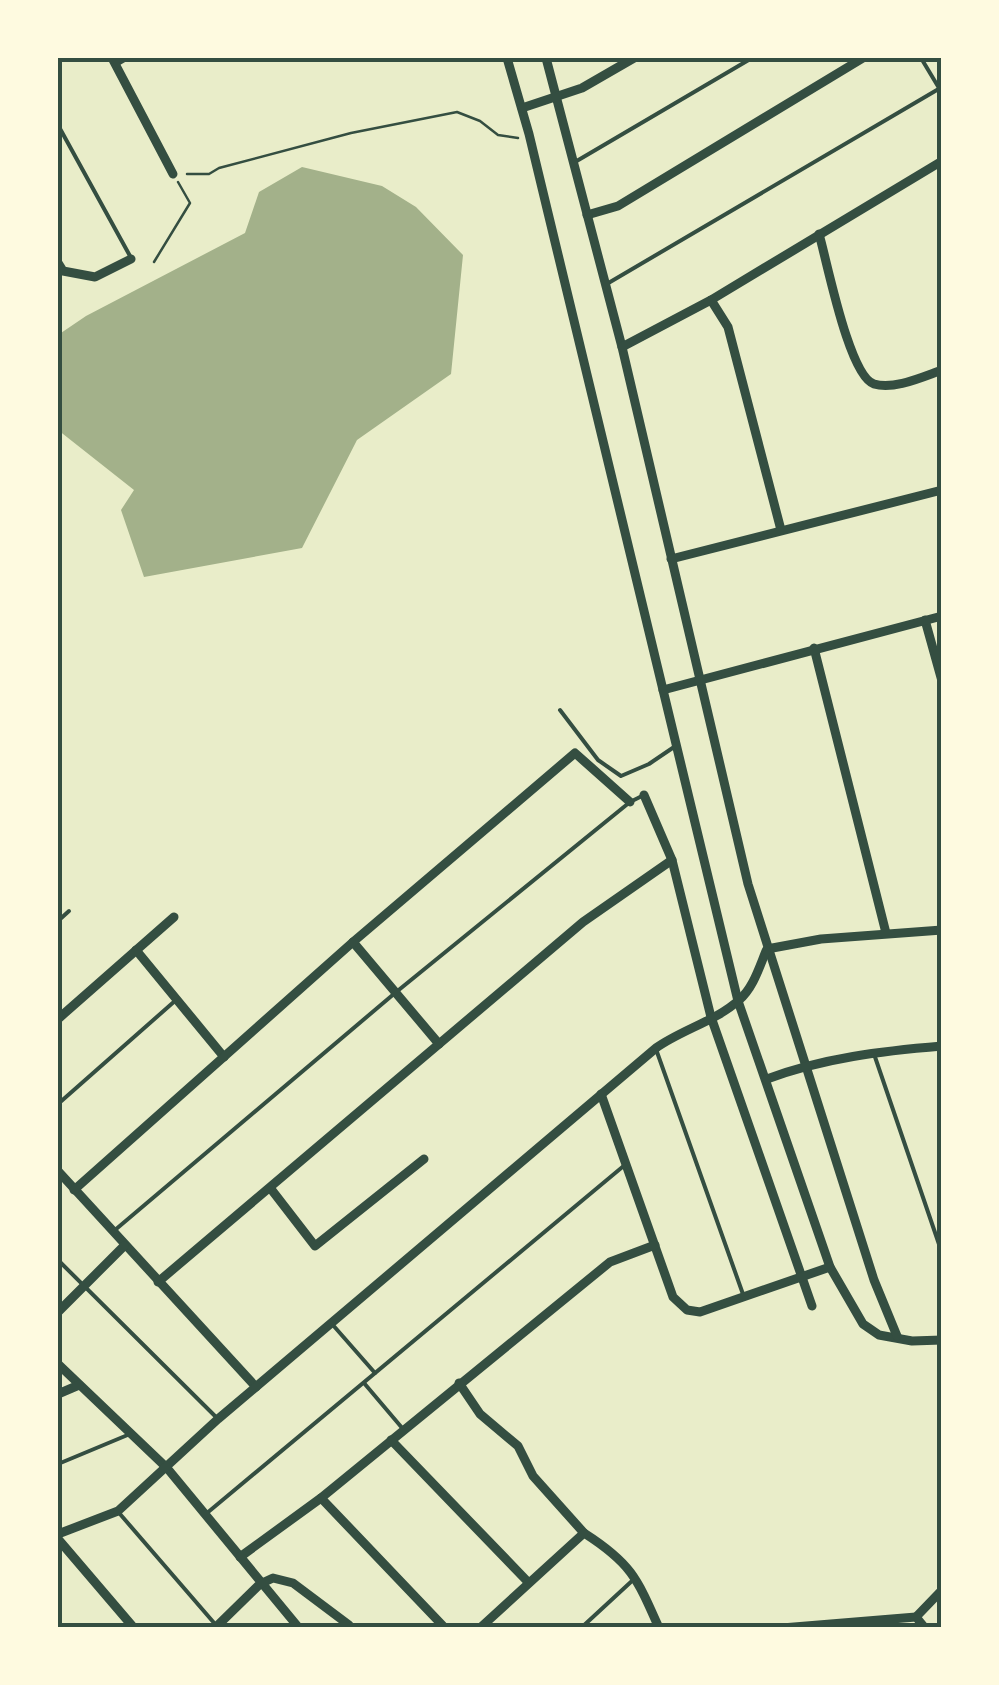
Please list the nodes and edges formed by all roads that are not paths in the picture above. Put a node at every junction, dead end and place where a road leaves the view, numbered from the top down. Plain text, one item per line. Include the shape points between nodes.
1 (128, 58) edge
2 (507, 58) edge
3 (546, 58) edge
4 (634, 58) edge
5 (752, 58) edge
6 (863, 58) edge
7 (921, 58) edge
8 (114, 61) edge
9 (940, 88) edge
10 (555, 97) junction
11 (522, 108) junction
12 (58, 125) edge
13 (942, 161) edge
14 (573, 164) junction
15 (173, 174) road end
16 (587, 215) junction
17 (820, 234) junction
18 (131, 260) joint
19 (58, 263) edge
20 (605, 284) junction
21 (711, 300) junction
22 (622, 347) junction
23 (942, 370) edge
24 (942, 490) edge
25 (781, 530) junction
26 (671, 559) junction
27 (942, 616) edge
28 (926, 620) junction
29 (814, 648) junction
30 (700, 678) junction
31 (942, 681) edge
32 (663, 690) junction
33 (560, 710) dead end
34 (676, 745) junction
35 (644, 794) joint
36 (630, 802) junction
37 (672, 860) junction
38 (69, 911) dead end
39 (174, 918) dead end
40 (58, 921) edge
41 (942, 930) edge
42 (886, 933) junction
43 (353, 942) junction
44 (136, 950) junction
45 (766, 950) junction
46 (396, 993) junction
47 (176, 1000) junction
48 (738, 1001) junction
49 (711, 1017) junction
50 (58, 1019) edge
51 (439, 1044) junction
52 (942, 1046) edge
53 (656, 1048) junction
54 (874, 1052) junction
55 (224, 1057) junction
56 (804, 1065) junction
57 (767, 1078) junction
58 (601, 1094) junction
59 (58, 1104) edge
60 (424, 1159) dead end
61 (626, 1164) junction
62 (58, 1171) edge
63 (271, 1189) junction
64 (74, 1190) junction
65 (112, 1233) junction
66 (655, 1245) junction
67 (124, 1246) junction
68 (942, 1253) edge
69 (58, 1260) edge
70 (830, 1267) junction
71 (803, 1278) junction
72 (158, 1282) junction
73 (82, 1287) junction
74 (744, 1297) junction
75 (812, 1306) dead end
76 (58, 1312) edge
77 (331, 1323) junction
78 (897, 1336) junction
79 (942, 1340) edge
80 (58, 1364) edge
81 (375, 1374) junction
82 (364, 1382) junction
83 (459, 1383) junction
84 (78, 1386) junction
85 (256, 1387) junction
86 (58, 1394) edge
87 (218, 1419) junction
88 (403, 1429) junction
89 (130, 1434) junction
90 (390, 1440) junction
91 (58, 1464) edge
92 (167, 1468) junction
93 (321, 1498) junction
94 (118, 1511) junction
95 (206, 1514) junction
96 (584, 1534) junction
97 (58, 1537) edge
98 (240, 1557) junction
99 (636, 1576) junction
100 (528, 1582) junction
101 (260, 1584) junction
102 (942, 1590) edge
103 (916, 1617) junction
104 (349, 1625) edge
105 (217, 1627) edge
106 (134, 1628) edge
107 (300, 1628) edge
108 (445, 1628) edge
109 (480, 1628) edge
110 (581, 1628) edge
111 (659, 1628) edge
112 (782, 1628) edge
113 (926, 1628) edge

1 - 8 lane
2 - 11 street
3 - 10 street
4 - 10 street
5 - 14 lane
6 - 16 street via 618,206
7 - 9 lane
8 - 15 street
9 - 20 lane
10 - 11 street
10 - 14 street
11 - 32 street
12 - 18 lane
13 - 17 street
14 - 16 street
16 - 20 street
17 - 21 street
17 - 23 street via 855,361 867,381 878,386
18 - 19 street via 95,277 62,272
20 - 22 street
21 - 22 street
21 - 25 street via 728,326
22 - 26 street
24 - 25 street
25 - 26 street
26 - 30 street
27 - 28 street
28 - 29 street
28 - 31 street
29 - 30 street
29 - 42 street
30 - 32 street
30 - 45 street
32 - 34 street
33 - 34 lane via 598,760 620,776
34 - 48 street
35 - 36 lane
35 - 37 street
36 - 43 street via 575,752
36 - 46 lane
37 - 49 street
37 - 51 street via 583,922
38 - 40 lane
39 - 44 street
41 - 42 street
42 - 45 street
43 - 46 street
43 - 55 street
44 - 47 street
44 - 50 street
45 - 48 street
45 - 56 street
46 - 51 street
46 - 65 lane
47 - 55 street
47 - 59 lane
48 - 49 street
48 - 57 street
49 - 53 street
49 - 71 street
51 - 63 street
52 - 54 street
53 - 58 street
53 - 74 lane
54 - 56 street
54 - 68 lane
55 - 64 street
56 - 57 street
56 - 78 street
57 - 70 street
58 - 61 street
58 - 77 street
60 - 63 street via 314,1246
61 - 66 street
61 - 81 lane
62 - 64 street
63 - 72 street
64 - 65 street
65 - 67 street
66 - 74 street via 673,1296 686,1310 700,1312
66 - 83 street via 610,1262
67 - 72 street
67 - 73 street
69 - 73 lane
70 - 71 street
70 - 78 street via 863,1324 878,1335
71 - 74 street
71 - 75 street
72 - 85 street
73 - 76 street
73 - 87 lane
77 - 81 lane
77 - 85 street
78 - 79 street
80 - 84 street
81 - 82 lane
82 - 88 lane
82 - 95 lane
83 - 88 street
83 - 96 street via 480,1414 518,1446 533,1476
84 - 86 street
84 - 89 street
85 - 87 street
87 - 92 street
88 - 90 street
89 - 91 lane
89 - 92 street
90 - 93 street
90 - 100 street
92 - 94 street
92 - 95 street
93 - 98 street
93 - 108 street
94 - 97 street
94 - 105 lane
95 - 98 street
96 - 99 street
96 - 100 street
97 - 106 street
98 - 101 street
99 - 110 lane
99 - 111 street
100 - 109 street
101 - 104 street via 273,1578 293,1583
101 - 105 street
101 - 107 street
102 - 103 street
103 - 112 street
103 - 113 street

